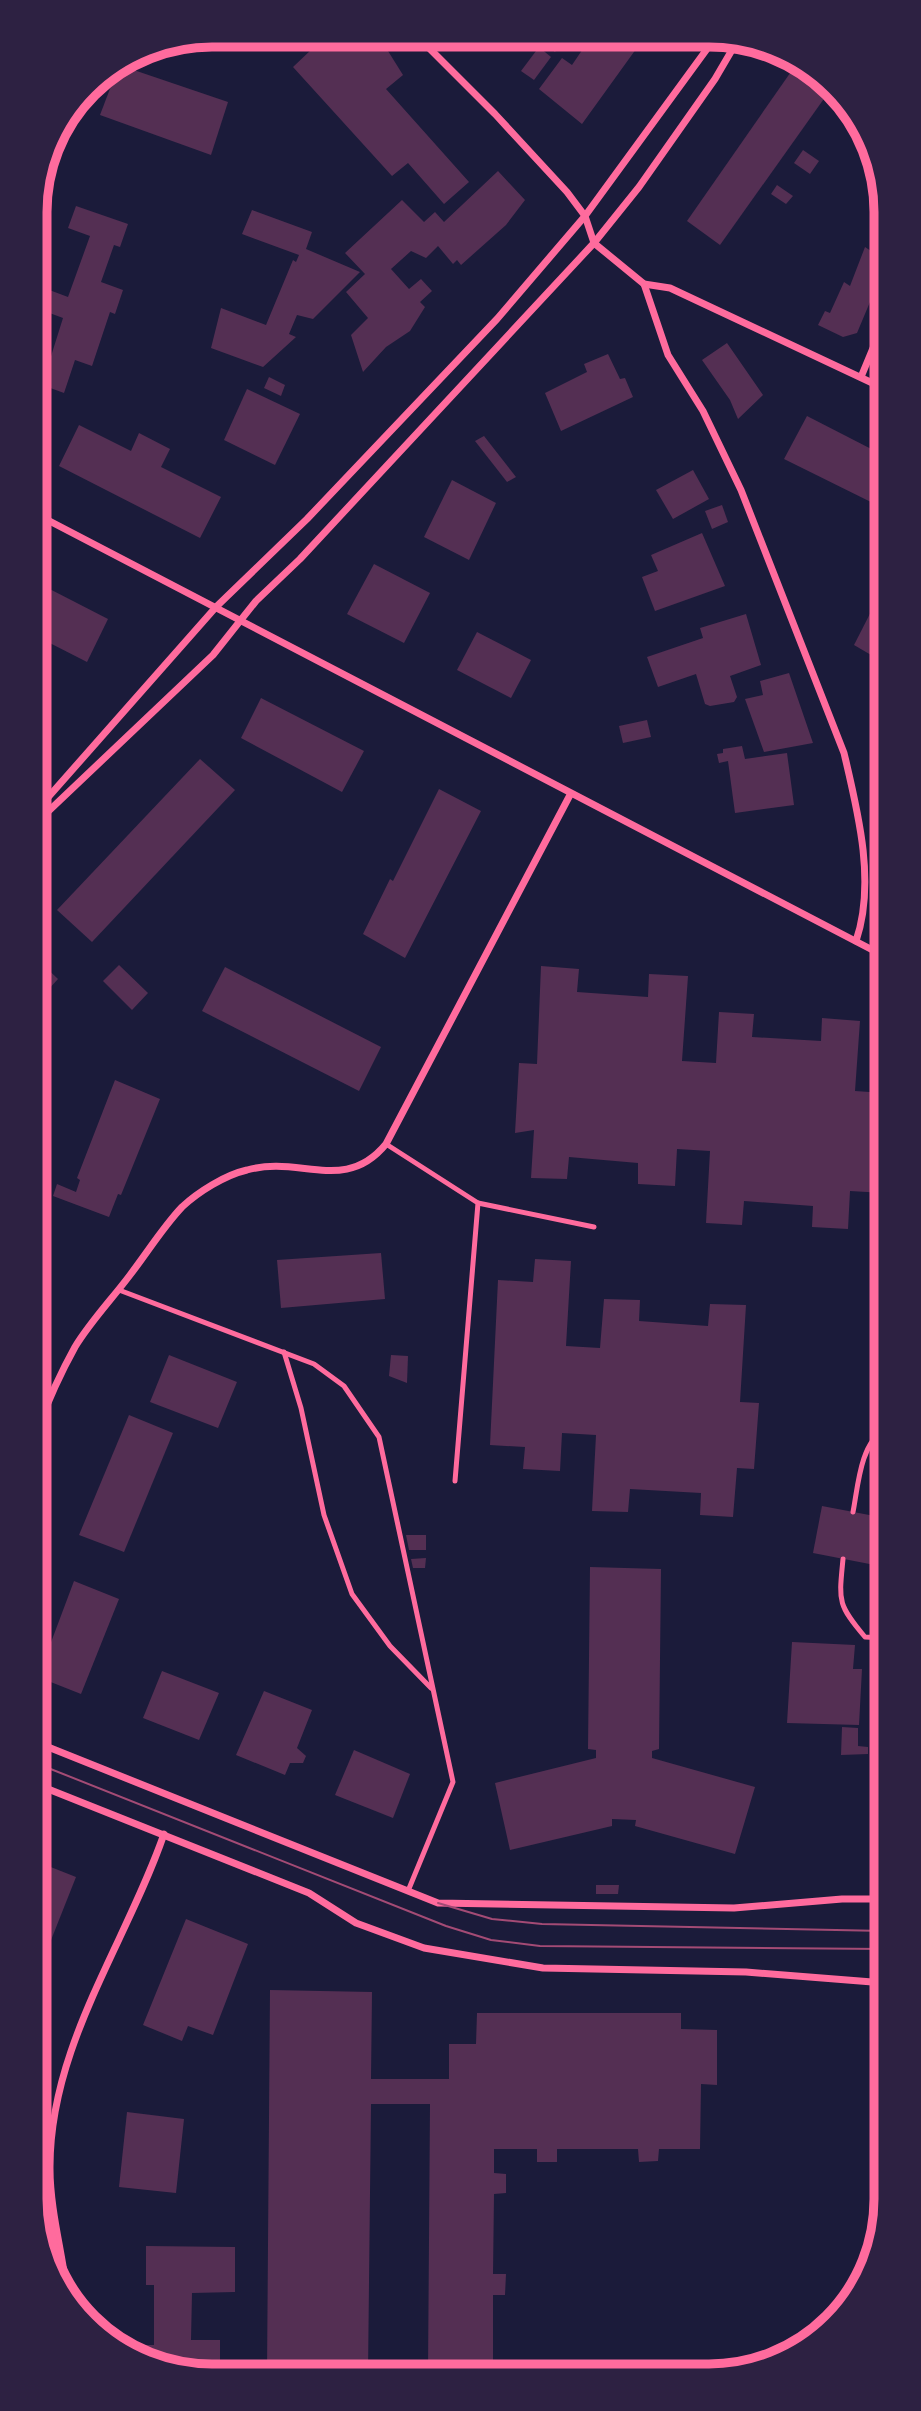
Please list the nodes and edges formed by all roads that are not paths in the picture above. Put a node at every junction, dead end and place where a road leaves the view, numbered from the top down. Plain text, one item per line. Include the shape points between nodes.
1 (428, 47) edge
2 (708, 47) edge
3 (732, 49) edge
4 (585, 216) junction
5 (594, 243) junction
6 (644, 284) junction
7 (874, 346) edge
8 (861, 377) junction
9 (874, 383) edge
10 (48, 520) edge
11 (216, 607) junction
12 (241, 620) junction
13 (570, 794) junction
14 (48, 798) edge
15 (48, 812) edge
16 (856, 941) junction
17 (874, 950) edge
18 (386, 1143) junction
19 (478, 1203) junction
20 (594, 1227) dead end
21 (119, 1290) junction
22 (284, 1352) junction
23 (47, 1403) edge
24 (873, 1439) edge
25 (455, 1481) dead end
26 (853, 1512) dead end
27 (843, 1559) dead end
28 (873, 1637) edge
29 (433, 1690) junction
30 (47, 1747) edge
31 (47, 1789) edge
32 (164, 1833) junction
33 (408, 1891) junction
34 (873, 1899) edge
35 (873, 1982) edge
36 (64, 2270) edge

1 - 4 street
2 - 4 street
3 - 5 street via 639,187
4 - 5 street
4 - 11 street via 450,369
5 - 6 street
5 - 12 street
6 - 8 street via 670,288
6 - 16 street via 668,355 703,411 741,490 844,753 866,887
7 - 8 street
8 - 9 street
10 - 11 street
11 - 12 street
11 - 14 street
12 - 13 street
12 - 15 street via 213,654
13 - 16 street
13 - 18 street
16 - 17 street
18 - 19 lane
18 - 21 street via 358,1168 275,1166 246,1170 213,1185 183,1207
19 - 20 lane
19 - 25 lane
21 - 22 lane
21 - 23 street via 77,1344
22 - 29 lane via 324,1515 352,1594 390,1646
22 - 29 lane via 314,1364 344,1386 379,1437
24 - 26 lane
27 - 28 lane via 839,1600 865,1637
29 - 33 lane via 453,1782
30 - 33 street
31 - 32 street
32 - 35 street via 309,1893 356,1923 424,1948 543,1968 746,1972
32 - 36 street via 69,2057 53,2125 50,2171
33 - 34 street via 438,1903 734,1908

